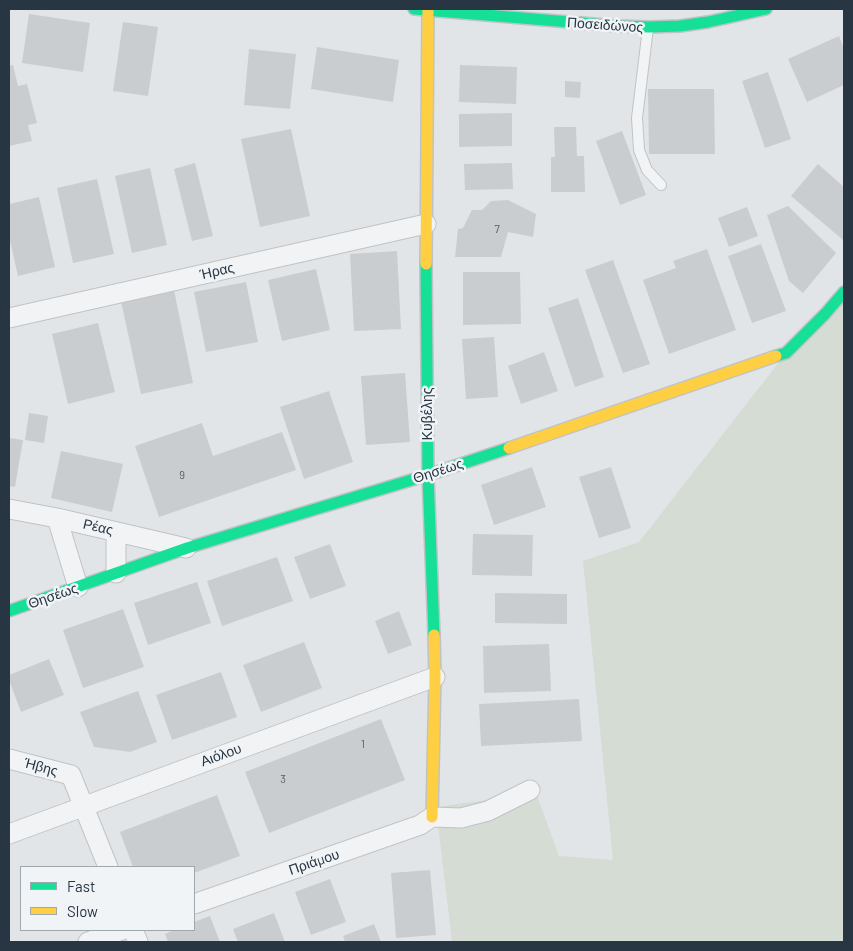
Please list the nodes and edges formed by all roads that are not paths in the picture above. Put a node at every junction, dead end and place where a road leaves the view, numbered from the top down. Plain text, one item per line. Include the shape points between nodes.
1 (414, 9) edge
2 (766, 9) edge
3 (428, 10) junction
4 (648, 28) junction
5 (661, 186) dead end
6 (426, 224) junction
7 (844, 292) edge
8 (9, 318) edge
9 (428, 475) junction
10 (9, 509) edge
11 (57, 518) junction
12 (116, 532) junction
13 (187, 548) junction
14 (116, 573) junction
15 (78, 587) junction
16 (9, 611) edge
17 (435, 677) junction
18 (9, 759) edge
19 (530, 790) dead end
20 (83, 805) junction
21 (432, 817) junction
22 (9, 834) edge
23 (108, 866) edge
24 (195, 904) edge
25 (119, 931) edge
26 (88, 942) edge

1 - 3 street, Ποσειδώνος
2 - 4 street, Ποσειδώνος via 708,22
3 - 4 street, Ποσειδώνος
3 - 6 street, Κυβέλης
4 - 5 lane via 637,118 639,150 647,170
6 - 8 street, Ήρας
6 - 9 street, Κυβέλης
7 - 9 street, Θησέως via 786,352
9 - 13 street, Θησέως
9 - 17 street, Κυβέλης
10 - 11 street, Ρέας
11 - 12 street, Ρέας
11 - 15 street
12 - 13 street, Ρέας
12 - 14 street
13 - 14 street, Θησέως
14 - 15 street, Θησέως
15 - 16 street, Θησέως
17 - 20 street, Αιόλου
17 - 21 street, Κυβέλης
18 - 20 street, Ήβης via 71,775
19 - 21 street via 488,811 460,818
20 - 22 street, Αιόλου
20 - 23 street
21 - 24 street, Πριάμου via 420,825
25 - 26 street

